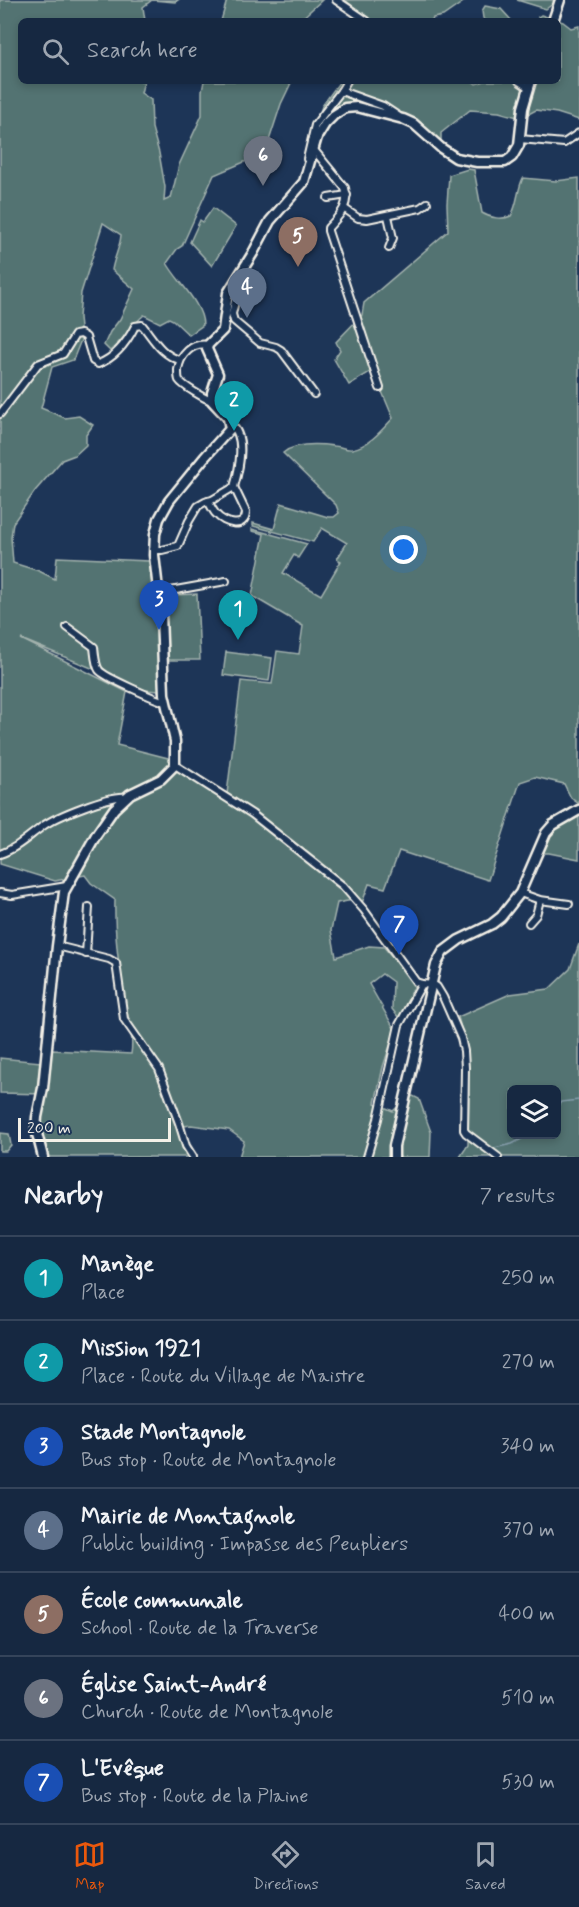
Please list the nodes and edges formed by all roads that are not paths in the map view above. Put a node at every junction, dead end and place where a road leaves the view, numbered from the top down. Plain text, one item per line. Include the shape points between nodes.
1 (336, 0) edge
2 (560, 0) edge
3 (363, 18) edge
4 (554, 18) edge
5 (344, 84) edge
6 (530, 84) edge
7 (341, 91) junction
8 (403, 119) junction
9 (579, 133) edge
10 (520, 139) junction
11 (314, 150) junction
12 (307, 174) junction
13 (347, 195) junction
14 (328, 198) dead end
15 (427, 203) dead end
16 (345, 209) junction
17 (388, 216) junction
18 (389, 248) dead end
19 (230, 290) junction
20 (208, 345) junction
21 (180, 360) junction
22 (380, 388) dead end
23 (314, 394) dead end
24 (212, 402) junction
25 (0, 414) edge
26 (230, 424) junction
27 (234, 487) junction
28 (208, 501) junction
29 (153, 550) junction
30 (226, 581) dead end
31 (159, 593) junction
32 (67, 627) dead end
33 (164, 698) junction
34 (175, 765) junction
35 (126, 797) junction
36 (579, 810) edge
37 (0, 854) edge
38 (67, 886) junction
39 (0, 892) edge
40 (520, 893) junction
41 (540, 900) junction
42 (569, 904) dead end
43 (89, 907) dead end
44 (529, 923) dead end
45 (57, 946) junction
46 (87, 954) junction
47 (426, 985) junction
48 (43, 1157) edge
49 (193, 1157) edge
50 (367, 1157) edge
51 (394, 1157) edge
52 (498, 1157) edge

1 - 3 street
2 - 4 street
5 - 7 street
6 - 10 street
7 - 8 street via 383,106
7 - 12 street via 315,124
8 - 10 street via 420,128 449,154 469,161 506,162 515,154
8 - 11 street via 357,107 345,108 325,124
9 - 10 street via 564,142
11 - 12 street
11 - 13 street
12 - 19 street via 270,221
13 - 14 street
13 - 16 street
15 - 17 street
16 - 17 street via 363,219
16 - 22 street via 328,231
17 - 18 street via 393,238
19 - 20 street via 223,330
19 - 23 street via 236,297 234,321 260,344 281,350
20 - 21 street via 190,349
20 - 24 street via 207,353 218,374
21 - 24 street via 180,380
21 - 25 street via 155,344 142,325 135,326 115,354 98,364 94,363 86,337 75,335 63,354 38,364
24 - 26 street
26 - 27 street via 237,430 240,447
26 - 29 street via 163,510
27 - 28 street
27 - 28 street via 246,512 242,522 224,521
28 - 29 street via 198,506 178,546
29 - 31 street
30 - 31 street
31 - 33 street
32 - 33 street via 94,647 97,668 103,675
33 - 34 street via 176,749
34 - 35 street via 160,779
34 - 47 street via 252,814 343,886 416,982
35 - 37 street via 115,797 56,818
35 - 38 street via 96,836
36 - 40 street via 546,833
38 - 39 street via 12,895
38 - 45 street
40 - 41 street
40 - 47 street via 498,920 443,952
41 - 42 street
41 - 44 street
43 - 46 street
45 - 46 street
45 - 48 street via 36,1130
46 - 49 street via 116,963 124,1019 159,1069
47 - 50 street via 399,1025
47 - 51 street
47 - 52 street via 437,987 463,1044 464,1130

